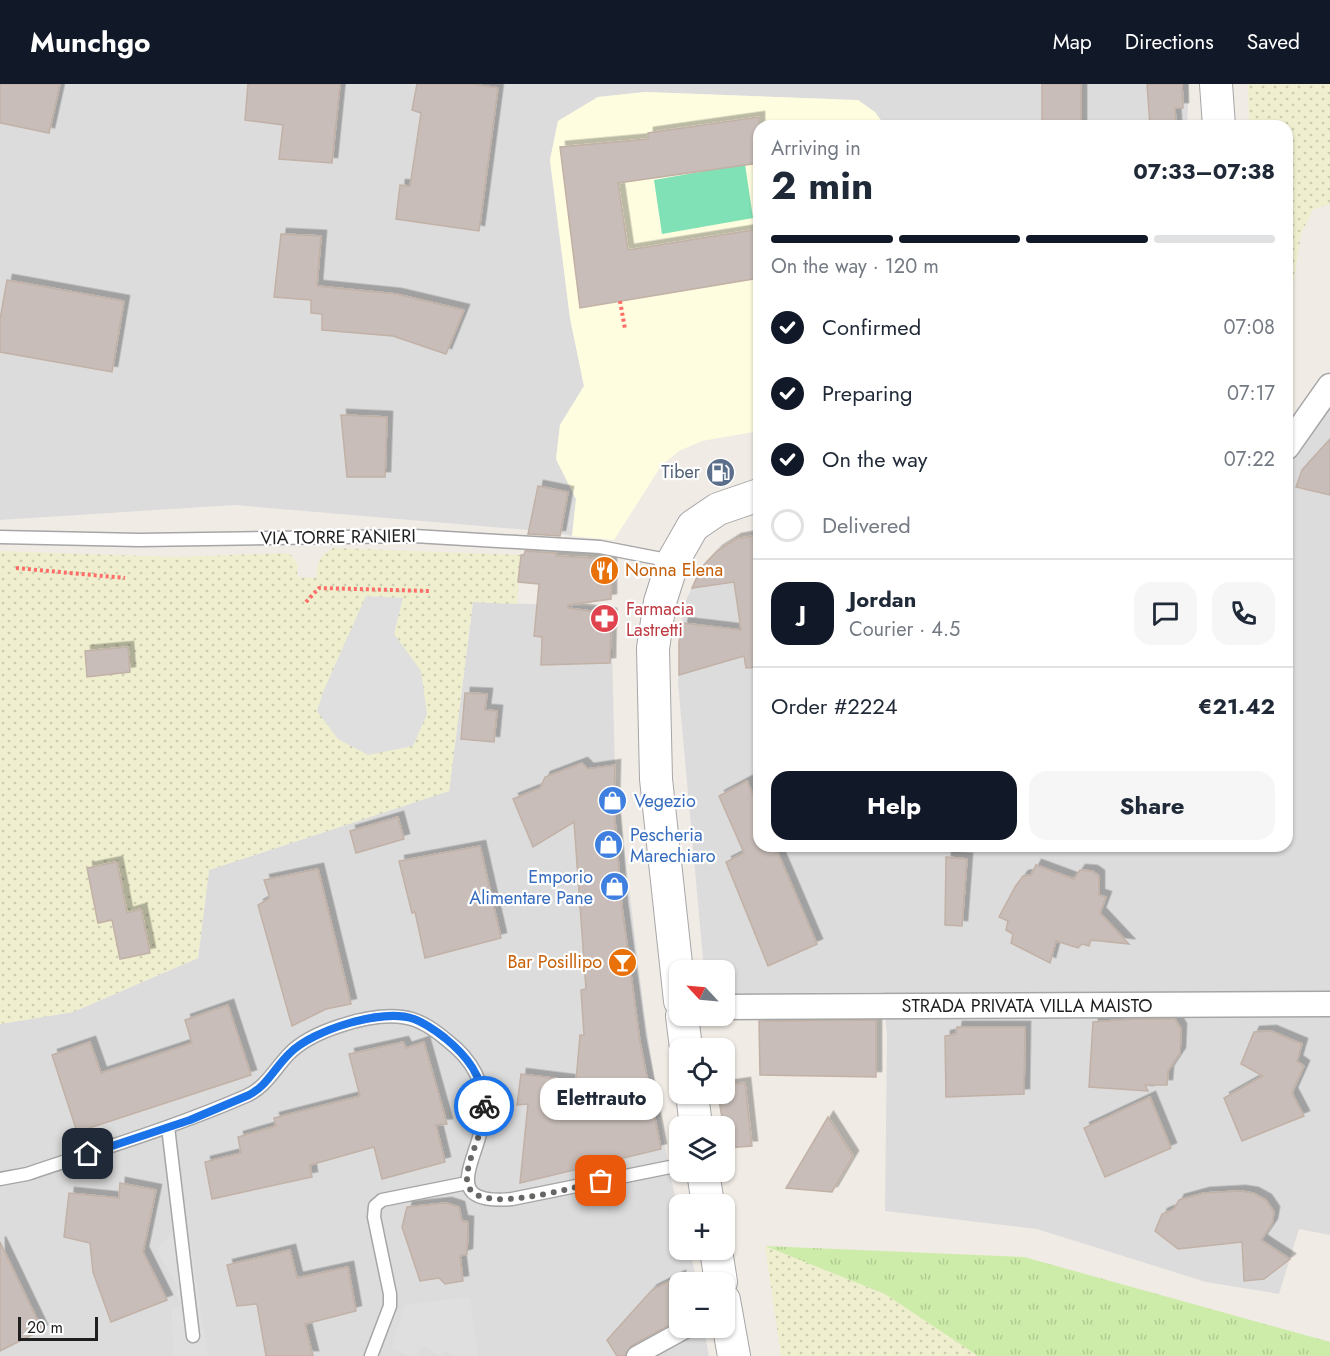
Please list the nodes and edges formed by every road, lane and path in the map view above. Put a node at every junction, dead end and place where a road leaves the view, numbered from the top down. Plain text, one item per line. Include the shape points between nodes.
1 (1216, 84) edge
2 (1219, 120) edge
3 (621, 301) dead end
4 (625, 329) dead end
5 (1330, 386) edge
6 (1293, 438) edge
7 (753, 497) edge
8 (0, 537) edge
9 (673, 561) junction
10 (16, 568) dead end
11 (125, 578) dead end
12 (430, 591) dead end
13 (306, 602) dead end
14 (676, 960) edge
15 (1330, 1004) edge
16 (735, 1007) edge
17 (168, 1127) junction
18 (669, 1167) edge
19 (0, 1179) edge
20 (467, 1183) junction
21 (193, 1336) dead end
22 (669, 1338) edge
23 (731, 1338) edge
24 (371, 1356) edge
25 (636, 1356) edge
26 (734, 1356) edge

1 - 2 street
3 - 4 path
5 - 6 street
7 - 9 street via 718,509 693,526
8 - 9 lane, VIA TORRE RANIERI via 139,540 414,536 600,547
9 - 14 street via 660,602 653,648 656,779
10 - 11 path
12 - 13 path via 319,588
15 - 16 street, STRADA PRIVATA VILLA MAISTO
17 - 19 lane via 27,1174
17 - 20 lane via 258,1090 300,1044 330,1029 378,1017 414,1019 433,1029 468,1058 479,1080 484,1099 483,1124
17 - 21 lane
18 - 20 lane via 491,1201 474,1196
20 - 24 lane via 382,1200 375,1206 390,1306
22 - 25 street
23 - 26 street

